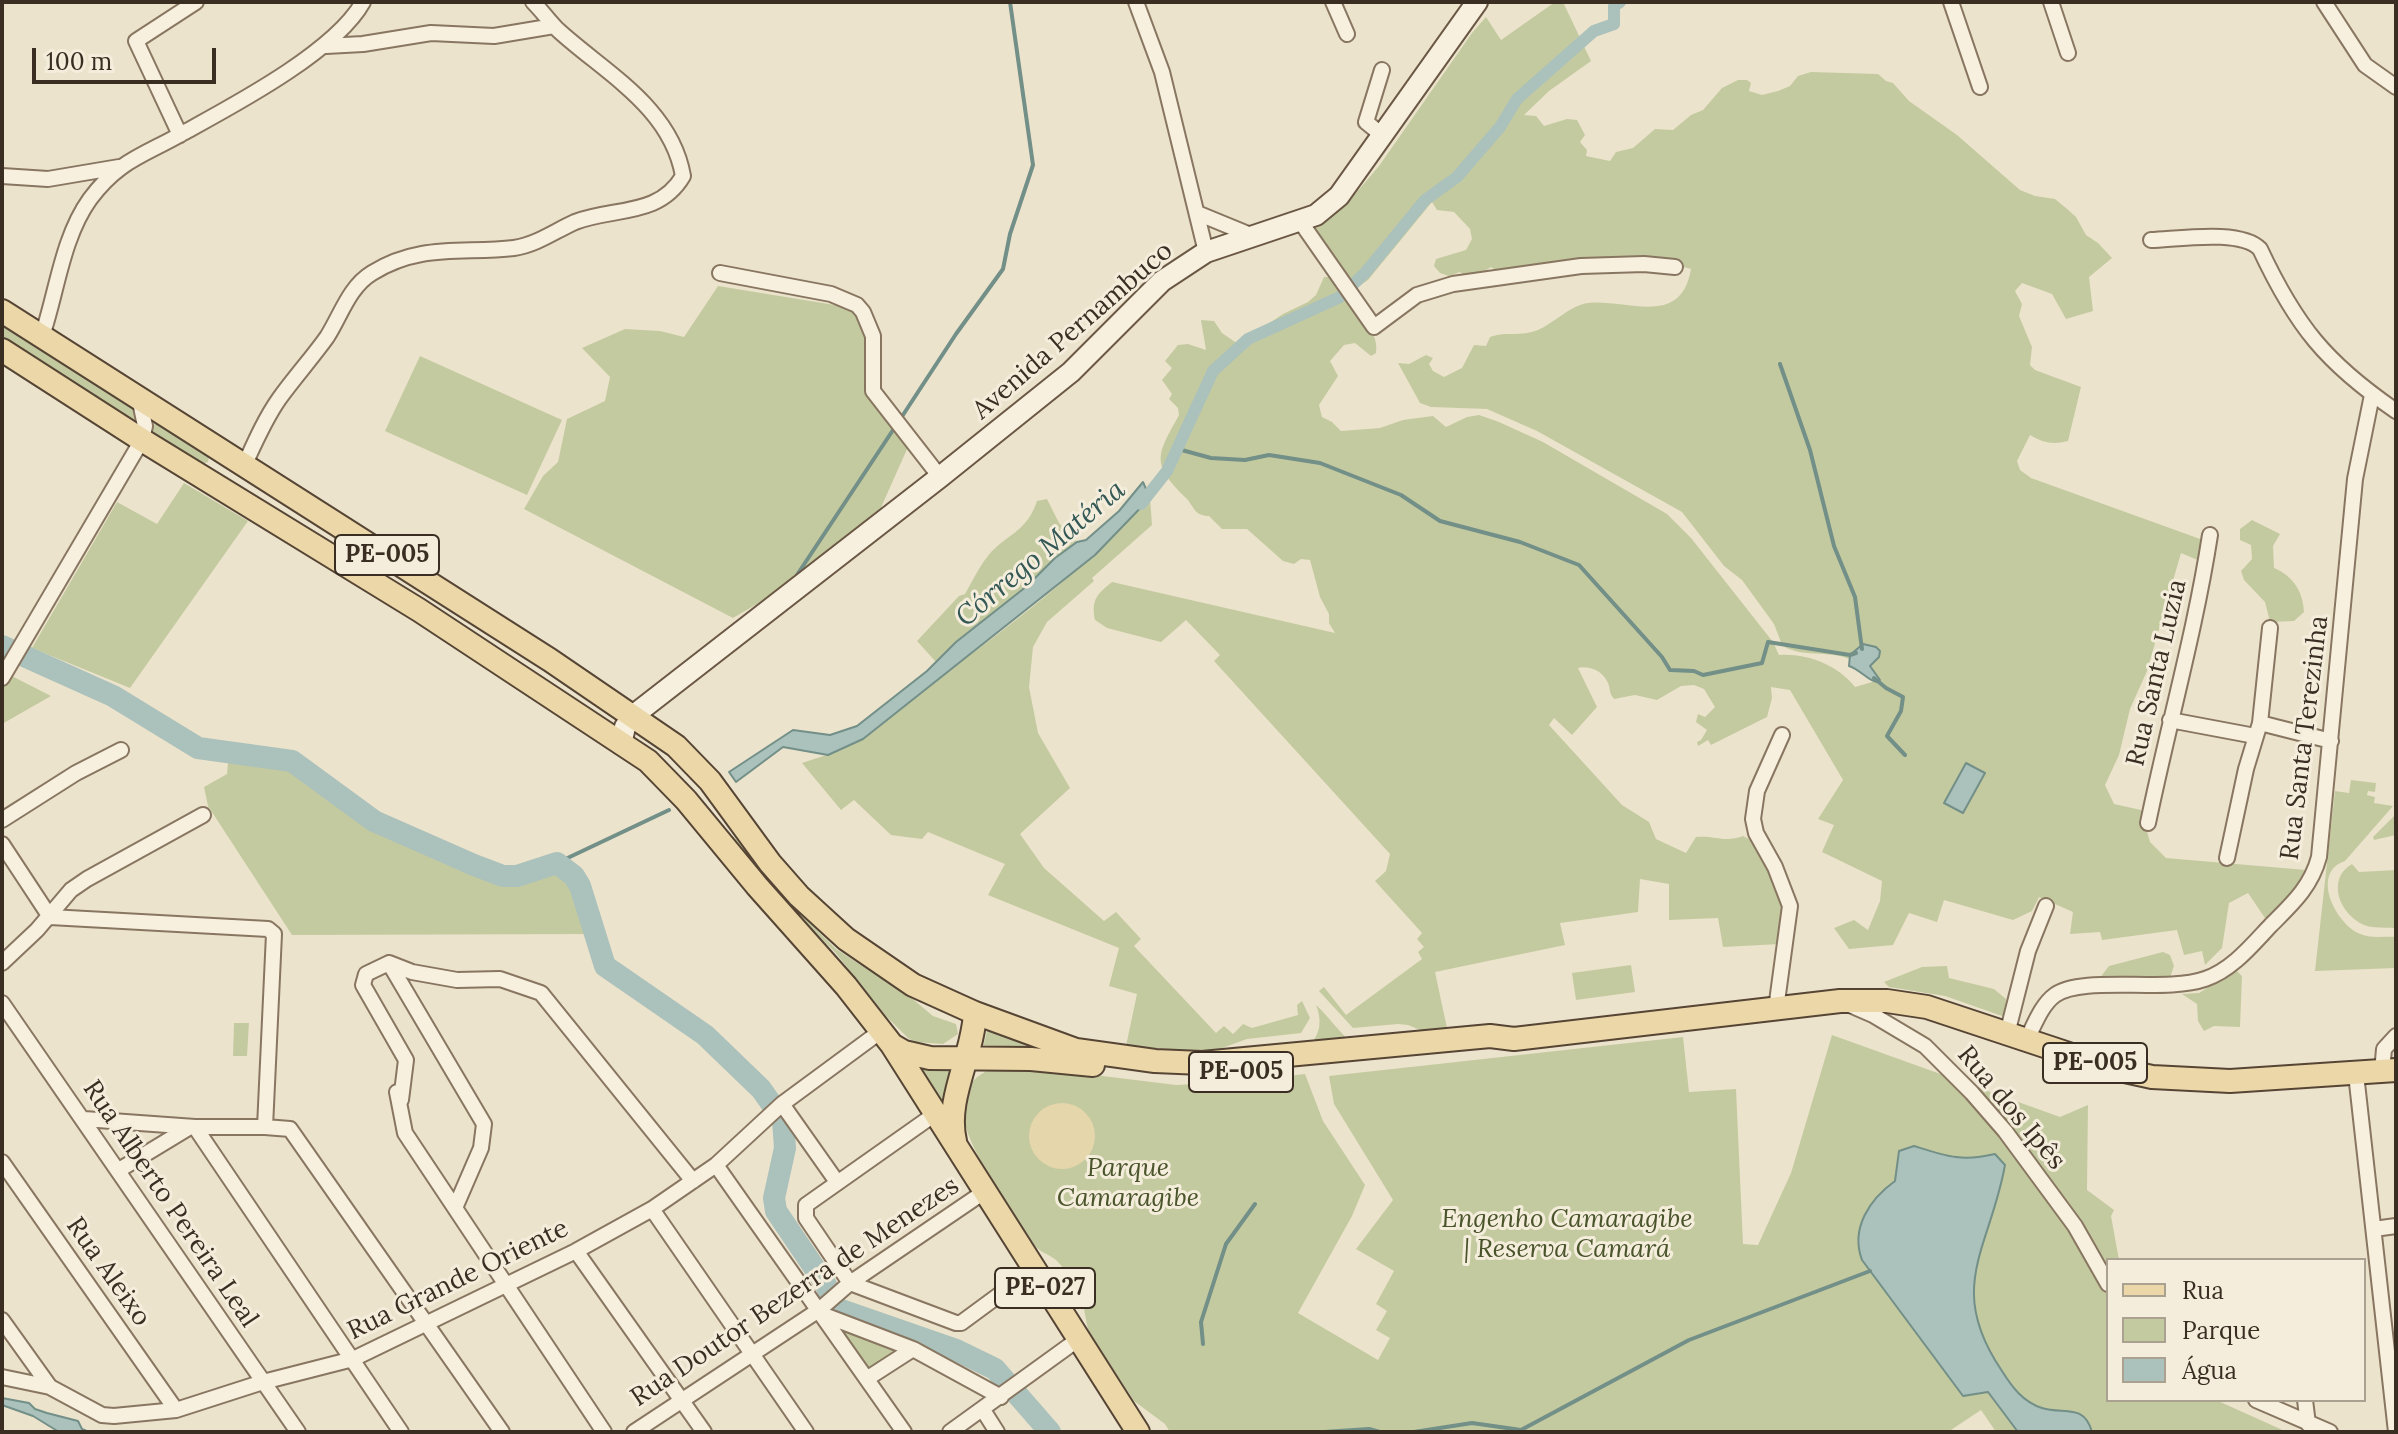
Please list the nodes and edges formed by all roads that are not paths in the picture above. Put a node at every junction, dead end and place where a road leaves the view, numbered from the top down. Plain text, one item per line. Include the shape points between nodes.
1 (196, 2) edge
2 (363, 2) edge
3 (533, 2) edge
4 (1136, 2) edge
5 (1333, 2) edge
6 (1477, 2) edge
7 (1951, 2) edge
8 (2051, 2) edge
9 (2324, 2) edge
10 (557, 29) junction
11 (1347, 34) dead end
12 (326, 46) junction
13 (2068, 53) dead end
14 (1382, 70) dead end
15 (1980, 87) dead end
16 (2396, 87) edge
17 (180, 135) junction
18 (1382, 135) junction
19 (119, 167) junction
20 (2, 176) edge
21 (1197, 213) junction
22 (1300, 221) junction
23 (1253, 236) junction
24 (2151, 240) dead end
25 (1206, 252) junction
26 (1675, 267) dead end
27 (720, 273) dead end
28 (2, 311) edge
29 (42, 336) junction
30 (2, 350) edge
31 (2372, 395) junction
32 (139, 397) junction
33 (2396, 411) edge
34 (142, 440) junction
35 (245, 464) junction
36 (940, 477) junction
37 (2210, 535) dead end
38 (2270, 628) dead end
39 (3, 676) edge
40 (634, 715) junction
41 (2170, 720) junction
42 (2257, 729) junction
43 (1782, 735) dead end
44 (2331, 741) junction
45 (621, 744) junction
46 (121, 750) dead end
47 (203, 815) dead end
48 (2, 820) edge
49 (2148, 823) dead end
50 (2, 844) edge
51 (2227, 858) dead end
52 (2046, 906) dead end
53 (50, 917) junction
54 (2, 963) edge
55 (389, 963) junction
56 (1840, 1001) junction
57 (2, 1003) edge
58 (1776, 1009) junction
59 (975, 1013) junction
60 (2396, 1036) edge
61 (2017, 1037) junction
62 (886, 1038) junction
63 (1514, 1039) junction
64 (966, 1057) junction
65 (2389, 1071) edge
66 (2356, 1074) junction
67 (777, 1110) junction
68 (935, 1114) junction
69 (84, 1119) junction
70 (193, 1127) junction
71 (265, 1127) junction
72 (955, 1142) junction
73 (2, 1162) edge
74 (716, 1165) junction
75 (119, 1170) junction
76 (693, 1181) junction
77 (837, 1182) junction
78 (984, 1192) junction
79 (455, 1208) junction
80 (652, 1209) junction
81 (2396, 1226) edge
82 (2374, 1229) junction
83 (576, 1251) junction
84 (2371, 1269) edge
85 (1033, 1270) junction
86 (2106, 1280) edge
87 (850, 1283) junction
88 (505, 1286) junction
89 (826, 1306) junction
90 (2388, 1313) edge
91 (2, 1320) edge
92 (428, 1324) junction
93 (1080, 1338) junction
94 (913, 1349) junction
95 (752, 1354) junction
96 (353, 1359) junction
97 (2, 1377) edge
98 (868, 1378) junction
99 (263, 1382) junction
100 (50, 1387) junction
101 (1003, 1396) junction
102 (682, 1399) junction
103 (2394, 1399) edge
104 (2260, 1402) edge
105 (2305, 1402) edge
106 (176, 1410) junction
107 (983, 1410) junction
108 (2308, 1424) junction
109 (298, 1432) edge
110 (401, 1432) edge
111 (502, 1432) edge
112 (604, 1432) edge
113 (634, 1432) edge
114 (704, 1432) edge
115 (806, 1432) edge
116 (904, 1432) edge
117 (950, 1432) edge
118 (997, 1432) edge
119 (1138, 1432) edge
120 (2330, 1432) edge
121 (2396, 1432) edge

1 - 17 street via 136,41
2 - 12 street
3 - 10 street
4 - 21 street via 1162,72
5 - 11 street
6 - 18 street, Avenida Pernambuco
7 - 15 street
8 - 13 street
9 - 16 street via 2365,65
10 - 12 street via 494,36 431,33
10 - 35 street via 654,114 681,164 678,184 644,207 587,218 522,246 449,249 373,272 353,291 324,341 278,400
12 - 17 street
14 - 18 street via 1366,122
17 - 19 street
18 - 22 street, Avenida Pernambuco via 1339,196
19 - 20 street via 63,178
19 - 29 street via 76,223
21 - 23 street
21 - 25 street
22 - 23 street, Avenida Pernambuco
22 - 26 street via 1374,327 1417,295 1453,284 1581,266
23 - 25 street, Avenida Pernambuco
24 - 31 street via 2235,238 2254,243 2307,332
25 - 36 street, Avenida Pernambuco via 1162,281 1071,372
27 - 36 street via 831,294 857,305 873,336 873,391
28 - 29 main road, PE-005
29 - 32 main road, PE-005
30 - 34 main road, PE-005
31 - 33 street
31 - 44 street, Rua Santa Terezinha via 2355,479
32 - 34 street
32 - 35 main road, PE-005
34 - 39 street
34 - 45 main road, PE-005 via 419,610
35 - 40 main road, PE-005
36 - 40 street, Avenida Pernambuco
37 - 41 street, Rua Santa Luzia
38 - 42 street
40 - 45 street
40 - 59 main road, PE-005 via 676,746 710,781 770,863 824,920 906,981
41 - 42 street
41 - 49 street, Rua Santa Luzia
42 - 44 street
42 - 51 street
43 - 58 street via 1757,791 1753,819 1790,906
44 - 61 street, Rua Santa Terezinha via 2315,872 2297,898 2228,967 2189,984 2070,988 2055,995
45 - 62 main road, PE-005 via 648,761 686,800
46 - 48 street
47 - 53 street via 87,879
50 - 53 street
52 - 61 street via 2028,951
53 - 54 street
53 - 71 street via 274,931
55 - 76 street via 457,980 500,979 541,993
55 - 79 street via 484,1124 481,1148
55 - 79 street via 366,974 363,985 406,1060 399,1096 405,1133
56 - 58 main road, PE-005
56 - 61 main road, PE-005 via 1908,1003
56 - 86 street, Rua dos Ipês via 1925,1046 1972,1093 2075,1226
57 - 69 street, Rua Alberto Pereira Leal
58 - 63 main road, PE-005
59 - 63 main road, PE-005 via 1076,1050 1191,1064 1490,1036
59 - 64 main road
60 - 65 street via 2384,1049
61 - 66 main road, PE-005 via 2111,1068 2167,1079
62 - 64 main road, PE-005 via 904,1052
62 - 67 street, Rua Grande Oriente
62 - 68 main road, PE-027
63 - 64 main road, PE-005 via 1493,1048 1183,1074
64 - 72 main road via 954,1112
65 - 66 main road, PE-005
66 - 82 street
67 - 74 street, Rua Grande Oriente
67 - 77 street
68 - 72 main road, PE-027
68 - 77 street
69 - 70 street
69 - 75 street, Rua Alberto Pereira Leal
70 - 71 street
70 - 75 street
70 - 96 street
71 - 92 street via 290,1129
72 - 78 main road, PE-027
73 - 106 street, Rua Aleixo
74 - 76 street, Rua Grande Oriente
74 - 89 street
75 - 99 street, Rua Alberto Pereira Leal
76 - 80 street, Rua Grande Oriente
77 - 87 street via 804,1211
78 - 85 main road, PE-027
78 - 87 street, Rua Doutor Bezerra de Menezes
79 - 88 street
80 - 83 street, Rua Grande Oriente
80 - 95 street
81 - 82 street
82 - 84 street
83 - 88 street, Rua Grande Oriente
83 - 102 street
84 - 90 street
85 - 87 street via 961,1323
85 - 93 main road, PE-027
87 - 89 street, Rua Doutor Bezerra de Menezes
88 - 92 street, Rua Grande Oriente
88 - 112 street
89 - 94 street
89 - 95 street, Rua Doutor Bezerra de Menezes
89 - 98 street
90 - 103 street
91 - 100 street
92 - 96 street, Rua Grande Oriente
92 - 111 street
93 - 101 street
93 - 119 main road, PE-027
94 - 98 street
94 - 101 street
95 - 102 street, Rua Doutor Bezerra de Menezes
95 - 115 street
96 - 99 street, Rua Grande Oriente
96 - 110 street
97 - 100 street, Rua Grande Oriente
98 - 116 street
99 - 106 street, Rua Grande Oriente
99 - 109 street, Rua Alberto Pereira Leal
100 - 106 street, Rua Grande Oriente via 102,1415
101 - 107 street
102 - 113 street, Rua Doutor Bezerra de Menezes
102 - 114 street
103 - 121 street
104 - 108 street
105 - 108 street
107 - 117 street
107 - 118 street
108 - 120 street

